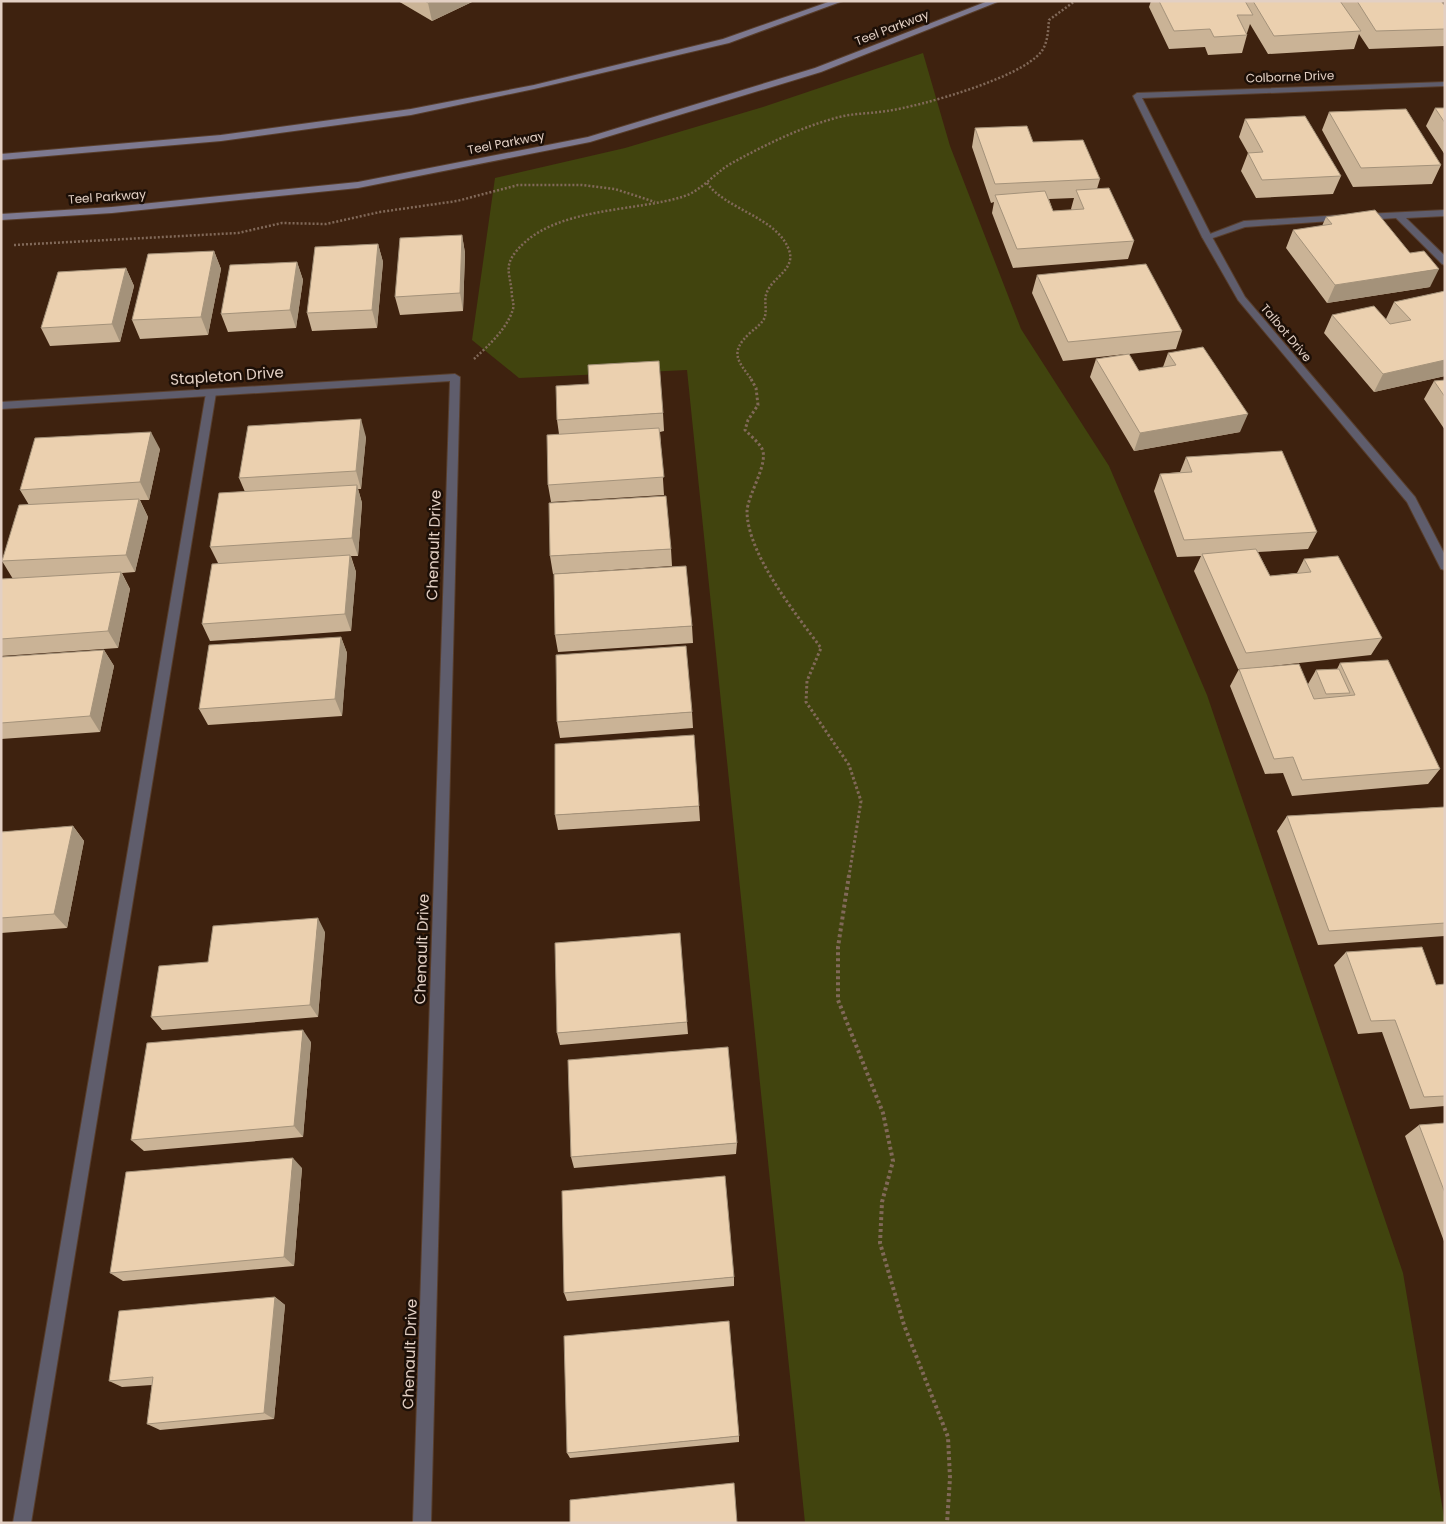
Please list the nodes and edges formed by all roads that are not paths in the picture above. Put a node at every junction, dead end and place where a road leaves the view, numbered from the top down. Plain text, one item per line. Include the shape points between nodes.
1 (839, 1) edge
2 (993, 2) edge
3 (1445, 84) edge
4 (1137, 96) joint
5 (1, 157) edge
6 (1445, 213) edge
7 (1398, 215) junction
8 (1, 217) edge
9 (1207, 237) junction
10 (1445, 262) edge
11 (455, 377) joint
12 (211, 392) junction
13 (1, 406) edge
14 (1445, 566) edge
15 (22, 1523) edge
16 (422, 1523) edge

1 - 5 main road via 726,41 534,87 411,112 220,138
2 - 8 main road, Teel Parkway via 818,70 590,139 358,185 112,210
3 - 4 street, Colborne Drive
4 - 9 street, Talbot Drive
6 - 7 street
7 - 9 street via 1244,224
7 - 10 street
9 - 14 street, Talbot Drive via 1241,298 1411,500
11 - 12 street, Stapleton Drive
11 - 16 street, Chenault Drive
12 - 13 street, Stapleton Drive
12 - 15 street

